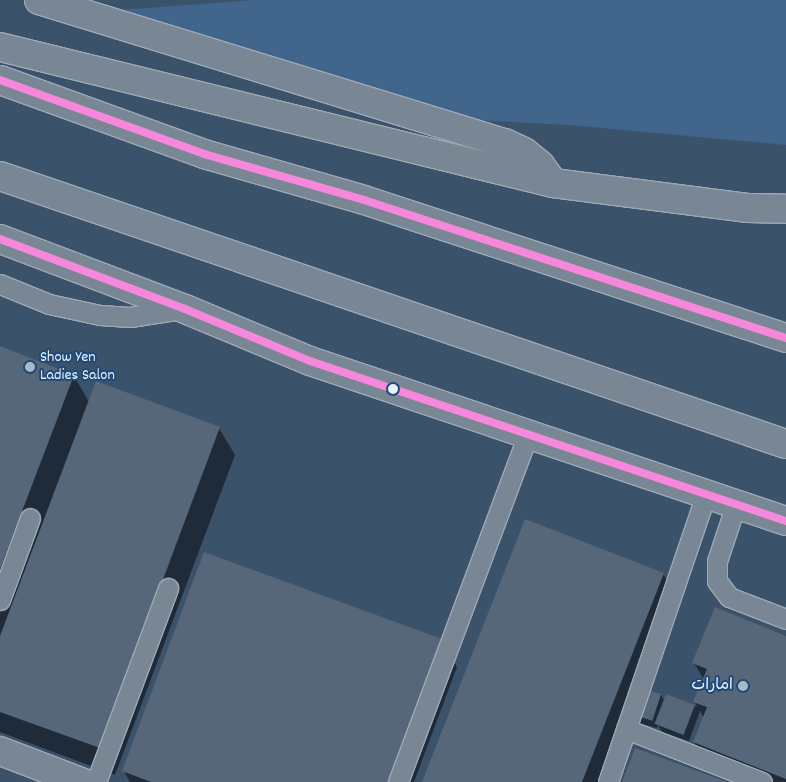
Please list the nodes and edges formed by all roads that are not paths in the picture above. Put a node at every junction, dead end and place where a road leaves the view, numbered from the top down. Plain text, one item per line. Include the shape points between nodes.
1 (39, 0) edge
2 (0, 47) edge
3 (0, 80) edge
4 (0, 176) edge
5 (553, 183) junction
6 (786, 209) edge
7 (0, 239) edge
8 (0, 284) edge
9 (186, 309) junction
10 (786, 338) edge
11 (528, 435) junction
12 (786, 444) edge
13 (706, 494) junction
14 (736, 504) junction
15 (30, 518) dead end
16 (786, 521) edge
17 (168, 588) dead end
18 (0, 600) edge
19 (786, 619) edge
20 (626, 729) junction
21 (0, 751) edge
22 (80, 782) edge
23 (96, 782) edge
24 (398, 782) edge
25 (608, 782) edge
26 (762, 782) edge

1 - 5 main road via 505,142 540,165
2 - 5 main road
3 - 10 main road via 204,154 364,200
4 - 12 main road
5 - 6 main road via 737,207
7 - 9 main road
8 - 9 lane via 49,304 100,315 130,317
9 - 11 main road via 310,360
11 - 13 main road
11 - 24 lane
13 - 14 main road
13 - 20 lane
14 - 16 main road
14 - 19 lane via 717,561 717,581 734,600
15 - 18 lane
17 - 23 lane
20 - 25 lane
20 - 26 lane
21 - 22 main road

